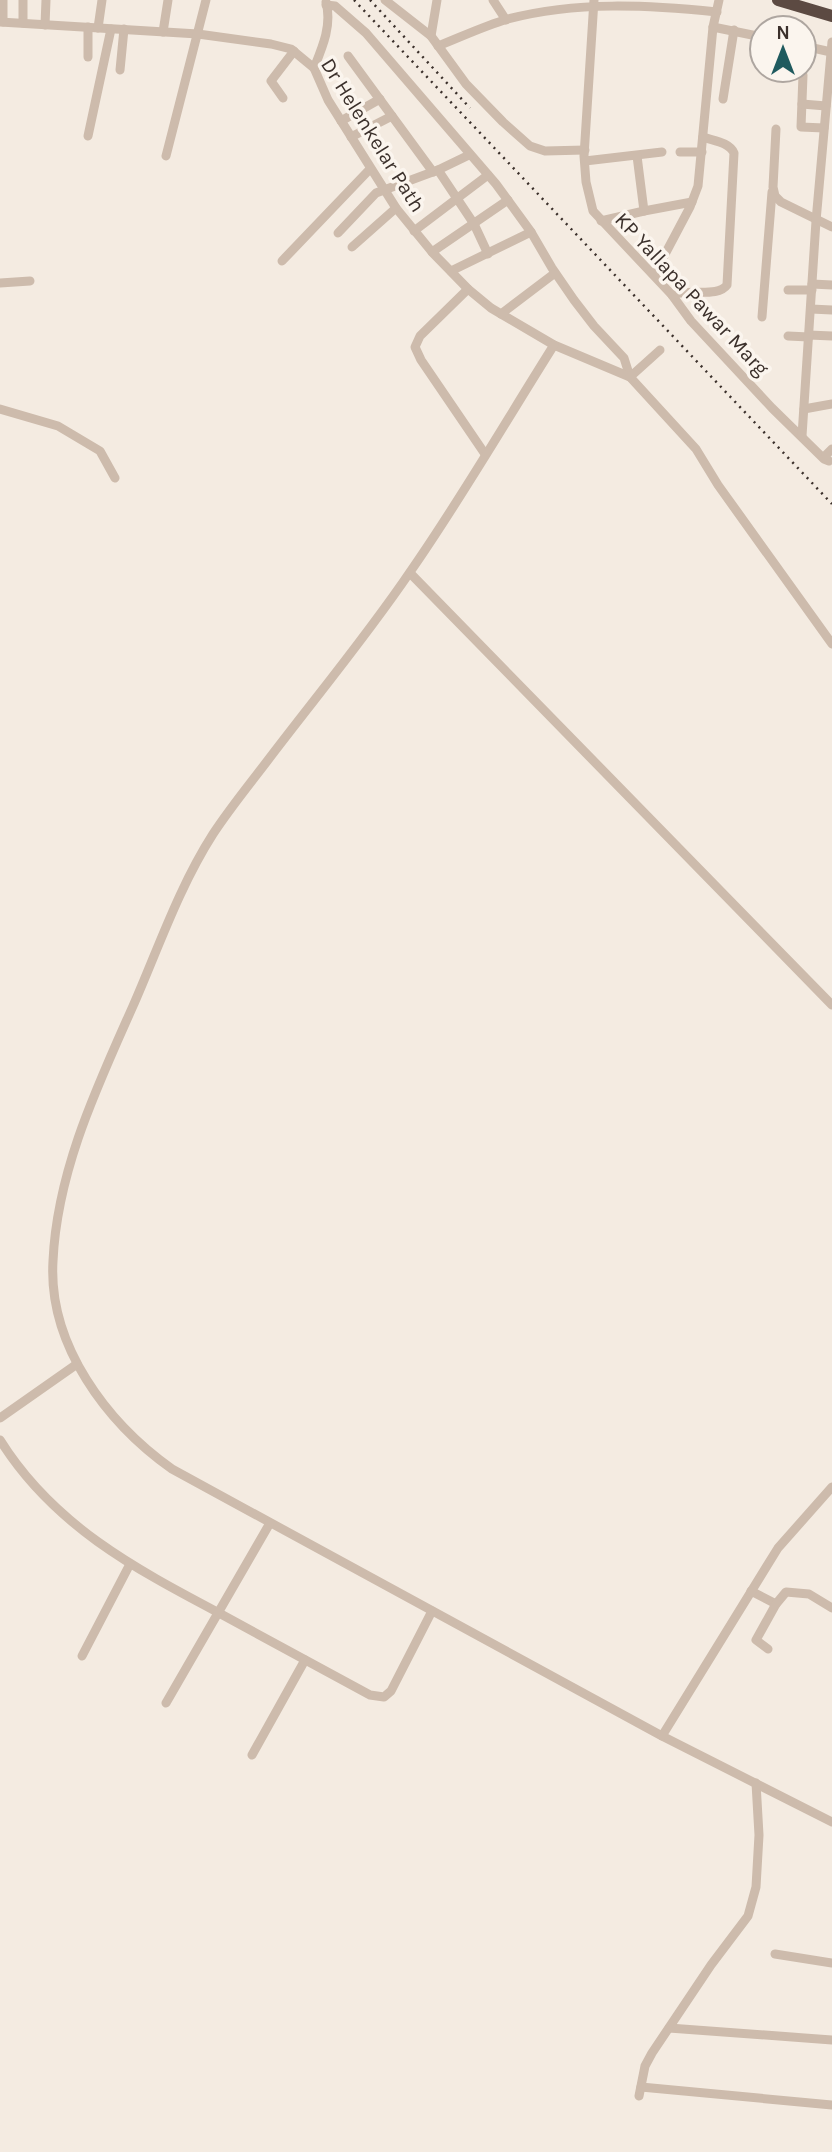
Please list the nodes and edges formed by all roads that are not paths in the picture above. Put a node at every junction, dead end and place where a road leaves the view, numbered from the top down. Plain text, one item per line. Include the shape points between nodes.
1 (3, 0) edge
2 (23, 0) edge
3 (46, 0) edge
4 (102, 0) edge
5 (168, 0) edge
6 (206, 0) edge
7 (385, 0) edge
8 (437, 0) edge
9 (493, 0) edge
10 (719, 0) edge
11 (778, 0) edge
12 (326, 2) edge
13 (593, 3) edge
14 (162, 10) dead end
15 (716, 12) junction
16 (832, 16) edge
17 (506, 20) junction
18 (1, 22) edge
19 (23, 23) junction
20 (46, 25) junction
21 (713, 27) junction
22 (93, 28) junction
23 (111, 29) junction
24 (124, 29) junction
25 (734, 30) junction
26 (161, 32) junction
27 (198, 34) junction
28 (748, 34) edge
29 (430, 36) junction
30 (832, 41) edge
31 (438, 46) junction
32 (294, 51) junction
33 (831, 52) edge
34 (348, 56) dead end
35 (88, 57) dead end
36 (314, 68) junction
37 (120, 70) dead end
38 (803, 84) edge
39 (283, 98) dead end
40 (380, 99) junction
41 (723, 99) dead end
42 (802, 104) junction
43 (826, 106) junction
44 (392, 116) junction
45 (341, 121) junction
46 (824, 128) junction
47 (776, 129) dead end
48 (88, 136) dead end
49 (351, 137) junction
50 (703, 137) junction
51 (585, 150) junction
52 (662, 152) dead end
53 (680, 152) dead end
54 (702, 152) junction
55 (468, 155) junction
56 (166, 156) dead end
57 (637, 156) junction
58 (585, 161) junction
59 (370, 169) junction
60 (435, 171) junction
61 (488, 175) junction
62 (773, 187) junction
63 (383, 190) junction
64 (457, 200) junction
65 (508, 200) junction
66 (692, 202) junction
67 (396, 208) junction
68 (644, 211) junction
69 (601, 221) junction
70 (816, 221) junction
71 (474, 224) junction
72 (832, 227) edge
73 (414, 231) junction
74 (531, 232) junction
75 (338, 233) dead end
76 (352, 247) dead end
77 (432, 252) junction
78 (488, 254) junction
79 (282, 261) dead end
80 (451, 271) junction
81 (555, 273) junction
82 (654, 275) junction
83 (30, 281) dead end
84 (0, 283) edge
85 (832, 285) edge
86 (812, 287) junction
87 (468, 289) junction
88 (788, 290) dead end
89 (672, 295) junction
90 (811, 309) junction
91 (832, 310) edge
92 (501, 314) junction
93 (762, 317) dead end
94 (832, 335) edge
95 (788, 336) dead end
96 (809, 336) junction
97 (554, 345) junction
98 (660, 350) dead end
99 (630, 377) junction
100 (832, 404) edge
101 (0, 409) edge
102 (804, 410) junction
103 (802, 434) junction
104 (485, 454) junction
105 (830, 458) edge
106 (115, 478) dead end
107 (410, 573) junction
108 (832, 644) edge
109 (832, 1004) edge
110 (77, 1364) junction
111 (0, 1418) edge
112 (0, 1440) edge
113 (832, 1487) edge
114 (270, 1523) junction
115 (130, 1564) junction
116 (751, 1591) junction
117 (776, 1604) junction
118 (832, 1608) edge
119 (432, 1611) junction
120 (218, 1613) junction
121 (768, 1649) dead end
122 (82, 1656) dead end
123 (305, 1660) junction
124 (166, 1703) dead end
125 (663, 1736) junction
126 (252, 1755) dead end
127 (756, 1783) junction
128 (832, 1822) edge
129 (775, 1954) dead end
130 (832, 1963) edge
131 (669, 2028) junction
132 (832, 2040) edge
133 (832, 2105) edge

1 - 18 street
2 - 19 street
3 - 20 street
4 - 22 street
5 - 26 street
6 - 27 street
7 - 29 street
8 - 29 street
9 - 17 street
10 - 15 street
11 - 16 highway
12 - 36 street via 327,32
12 - 55 street via 366,33
13 - 15 street
13 - 17 street
13 - 51 street, KP Yallapa Pawar Marg
14 - 26 street
15 - 21 street
17 - 31 street
18 - 19 street, Dr Helenkelar Path
19 - 20 street, Dr Helenkelar Path
20 - 22 street, Dr Helenkelar Path
21 - 25 street
21 - 50 street
22 - 23 street, Dr Helenkelar Path
22 - 35 street
23 - 24 street, Dr Helenkelar Path
23 - 48 street
24 - 26 street, Dr Helenkelar Path
24 - 37 street
25 - 28 street
25 - 41 street
26 - 27 street, Dr Helenkelar Path
27 - 32 street, Dr Helenkelar Path
27 - 56 street
29 - 31 street
30 - 33 street
31 - 51 street via 466,84 530,146 545,151
32 - 36 street, Dr Helenkelar Path
32 - 39 street via 271,81
33 - 43 street
34 - 40 street
36 - 45 street, Dr Helenkelar Path
38 - 42 street
40 - 44 street
40 - 45 street
42 - 43 street
42 - 46 street via 801,127
43 - 46 street
44 - 49 street
44 - 60 street
45 - 49 street, Dr Helenkelar Path
46 - 70 street
47 - 62 street
49 - 59 street, Dr Helenkelar Path
50 - 54 street
50 - 89 street via 726,144 734,153 727,285 718,293 693,290
51 - 58 street, KP Yallapa Pawar Marg
52 - 57 street
53 - 54 street
54 - 66 street
55 - 60 street
55 - 61 street
57 - 58 street
57 - 68 street
58 - 69 street, KP Yallapa Pawar Marg via 590,204
59 - 63 street, Dr Helenkelar Path
59 - 79 street
60 - 63 street
60 - 64 street
61 - 64 street
61 - 65 street
62 - 70 street via 781,202
62 - 93 street
63 - 67 street, Dr Helenkelar Path
63 - 75 street
64 - 71 street
64 - 73 street
65 - 71 street
65 - 74 street
66 - 68 street
66 - 82 street
67 - 73 street, Dr Helenkelar Path
67 - 76 street
68 - 69 street
69 - 82 street, KP Yallapa Pawar Marg
70 - 72 street
70 - 86 street
71 - 77 street
71 - 78 street
73 - 77 street, Dr Helenkelar Path
74 - 78 street
74 - 81 street
77 - 80 street, Dr Helenkelar Path
78 - 80 street
80 - 87 street, Dr Helenkelar Path
81 - 92 street
81 - 99 street via 624,358
82 - 89 street, KP Yallapa Pawar Marg
83 - 84 street
85 - 86 street
86 - 88 street
86 - 90 street
87 - 92 street, Dr Helenkelar Path
87 - 104 street via 420,335 415,347
89 - 103 street, KP Yallapa Pawar Marg via 691,321
90 - 91 street
90 - 96 street
92 - 97 street, Dr Helenkelar Path
94 - 96 street
95 - 96 street
96 - 102 street
97 - 99 street, Dr Helenkelar Path
97 - 104 street
98 - 99 street
99 - 108 street via 696,449
100 - 102 street
101 - 106 street via 58,426 100,451
102 - 103 street
103 - 105 street, KP Yallapa Pawar Marg via 824,459
104 - 107 street
107 - 109 street
107 - 110 street via 213,835 173,912 97,1087 62,1197 52,1263 56,1300
110 - 111 street
110 - 114 street via 120,1424 148,1452
112 - 115 street via 62,1513 88,1537
113 - 116 street via 778,1548
114 - 119 street
114 - 120 street
115 - 120 street
115 - 122 street
116 - 117 street
116 - 125 street
117 - 118 street via 786,1592 809,1594
117 - 121 street via 756,1640
119 - 123 street via 384,1697 370,1695
119 - 125 street
120 - 123 street
120 - 124 street
123 - 126 street
125 - 127 street
127 - 128 street
127 - 131 street via 756,1887 748,1916
129 - 130 street
131 - 132 street
131 - 133 street via 645,2066 640,2092

